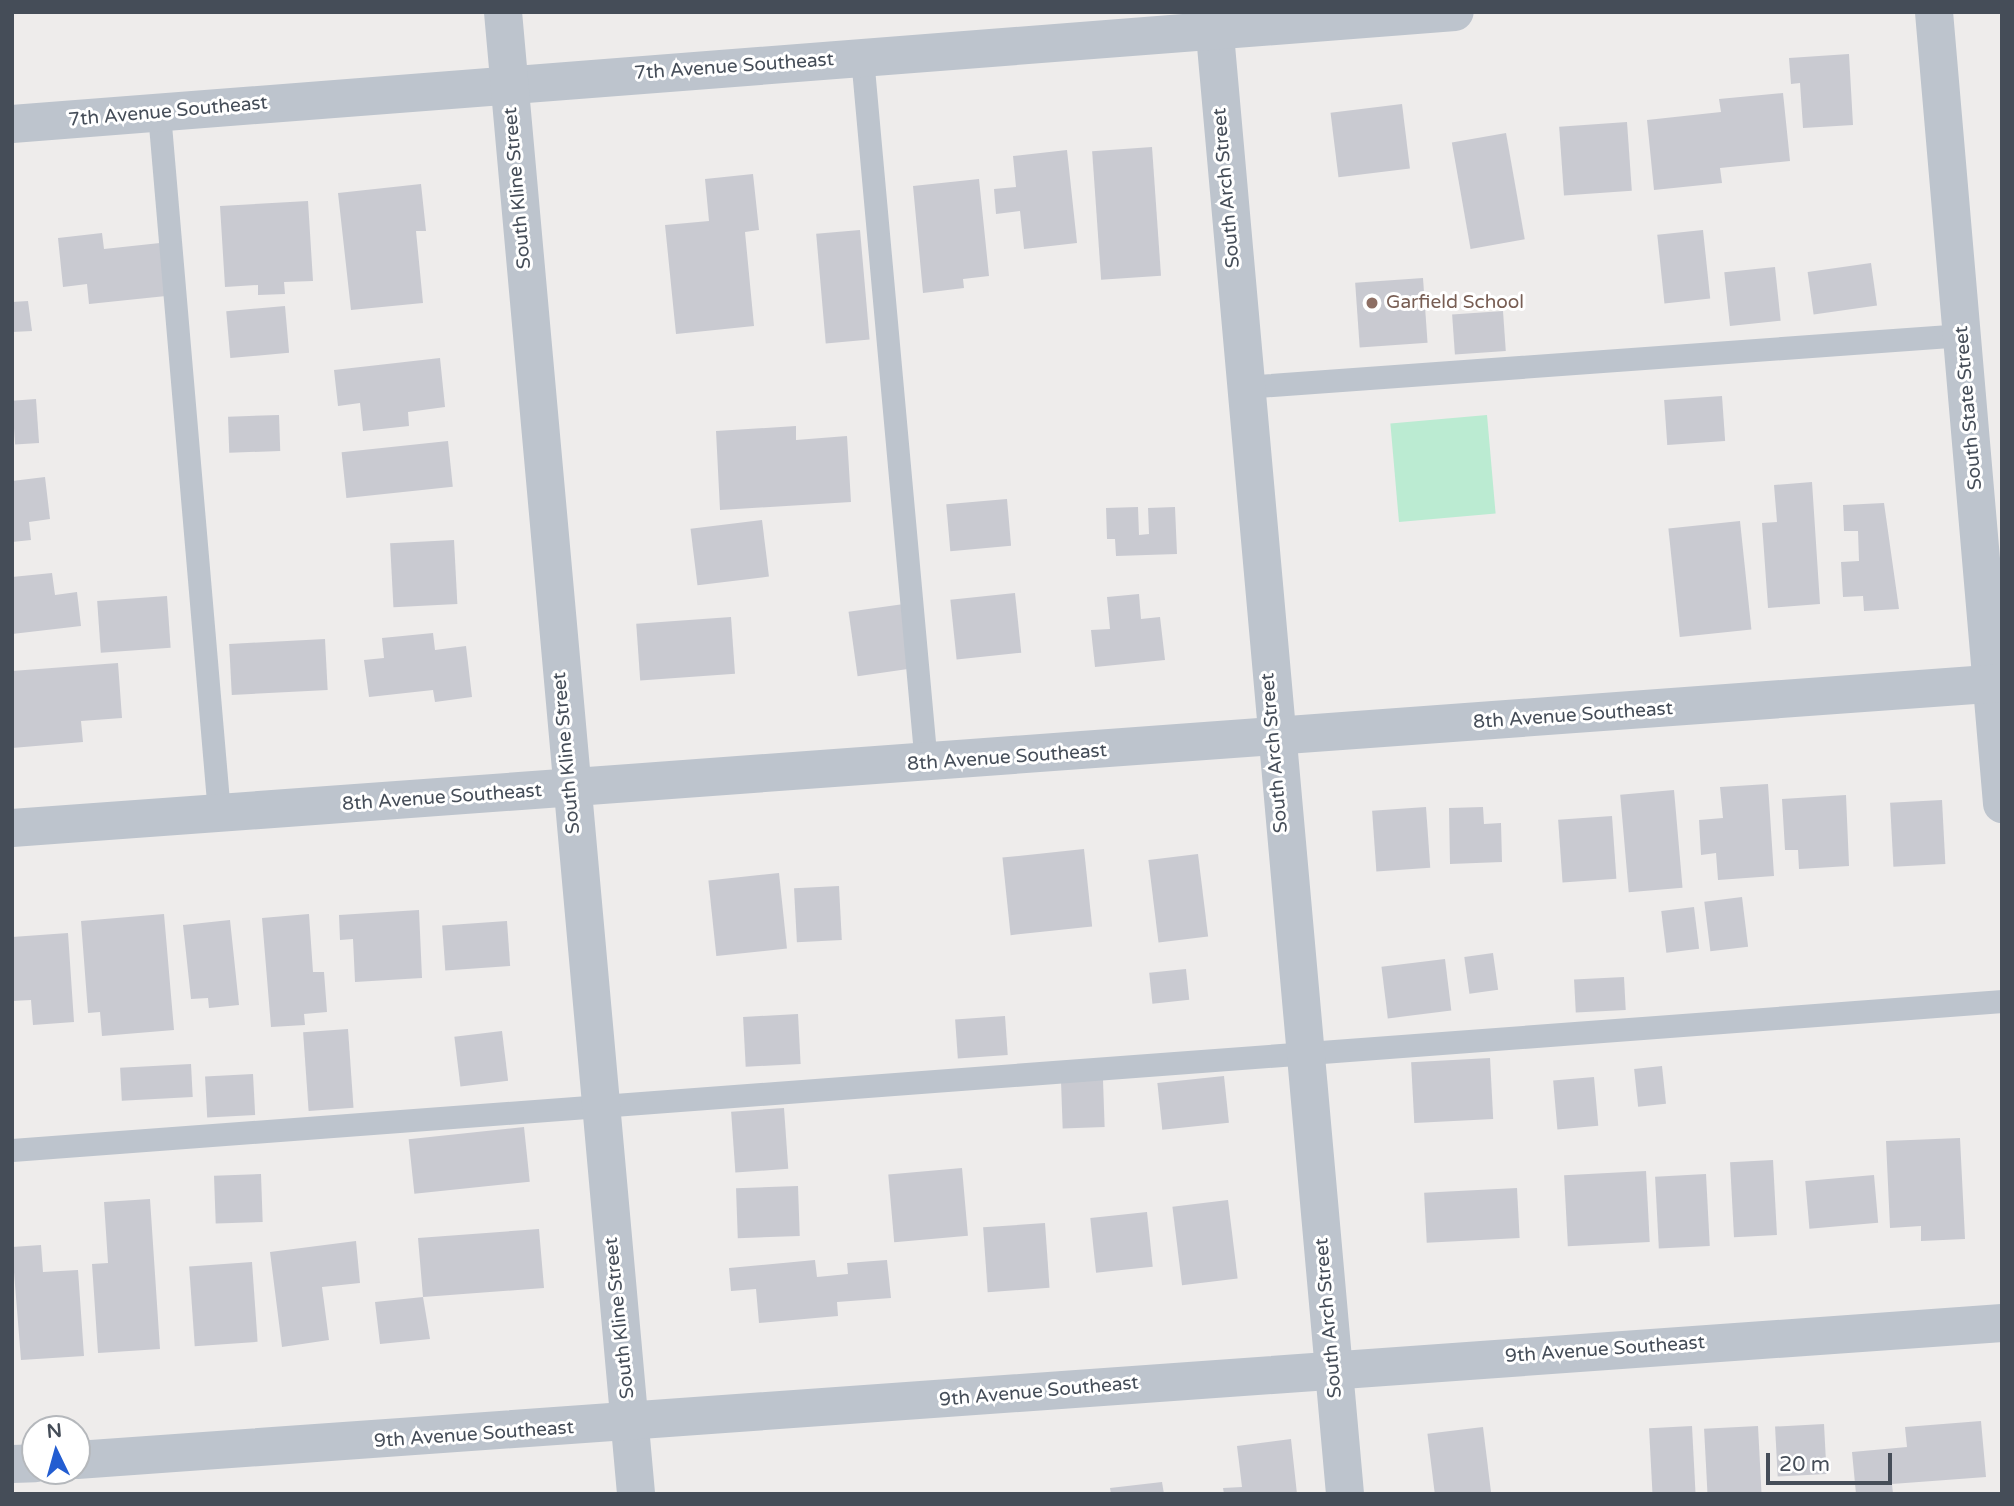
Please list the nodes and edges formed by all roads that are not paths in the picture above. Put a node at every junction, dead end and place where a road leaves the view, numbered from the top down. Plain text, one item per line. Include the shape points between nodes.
1 (503, 12) edge
2 (1455, 12) edge
3 (1934, 12) edge
4 (1214, 21) edge
5 (862, 57) junction
6 (509, 83) junction
7 (159, 113) junction
8 (12, 124) edge
9 (1962, 335) junction
10 (1244, 387) junction
11 (1997, 684) edge
12 (1273, 739) junction
13 (926, 764) junction
14 (570, 790) junction
15 (2002, 804) edge
16 (219, 813) junction
17 (12, 828) edge
18 (2002, 1002) edge
19 (1304, 1055) junction
20 (600, 1110) junction
21 (12, 1150) edge
22 (2002, 1323) edge
23 (1334, 1368) junction
24 (630, 1425) junction
25 (91, 1459) edge
26 (636, 1494) edge
27 (1345, 1494) edge

1 - 6 street, South Kline Street
2 - 4 street, 7th Avenue Southeast
3 - 9 street, South State Street
4 - 5 street, 7th Avenue Southeast
4 - 10 street, South Arch Street
5 - 6 street, 7th Avenue Southeast
5 - 13 lane
6 - 7 street, 7th Avenue Southeast
6 - 14 street, South Kline Street
7 - 8 street, 7th Avenue Southeast
7 - 16 lane
9 - 10 lane
9 - 11 street, South State Street
10 - 12 street, South Arch Street
11 - 12 street, 8th Avenue Southeast
11 - 15 street, South State Street
12 - 13 street, 8th Avenue Southeast
12 - 19 street, South Arch Street
13 - 14 street, 8th Avenue Southeast
14 - 16 street, 8th Avenue Southeast
14 - 20 street, South Kline Street
16 - 17 street, 8th Avenue Southeast
18 - 19 lane
19 - 20 lane
19 - 23 street, South Arch Street
20 - 21 lane
20 - 24 street, South Kline Street
22 - 23 street, 9th Avenue Southeast
23 - 24 street, 9th Avenue Southeast
23 - 27 street, South Arch Street
24 - 25 street, 9th Avenue Southeast
24 - 26 street, South Kline Street

